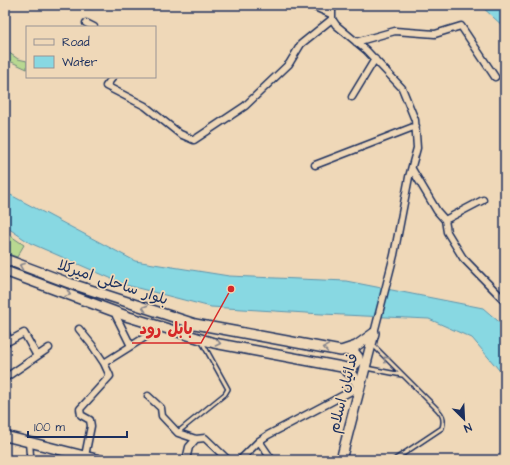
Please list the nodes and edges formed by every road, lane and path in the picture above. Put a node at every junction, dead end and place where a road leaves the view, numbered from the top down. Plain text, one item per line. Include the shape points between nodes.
1 (310, 5) edge
2 (332, 5) edge
3 (332, 16) junction
4 (86, 23) dead end
5 (92, 26) edge
6 (356, 42) junction
7 (375, 59) junction
8 (495, 77) dead end
9 (112, 78) edge
10 (352, 97) dead end
11 (416, 126) junction
12 (315, 165) dead end
13 (412, 169) junction
14 (483, 200) dead end
15 (444, 220) junction
16 (5, 259) edge
17 (5, 271) edge
18 (505, 301) edge
19 (116, 316) dead end
20 (79, 329) dead end
21 (5, 331) edge
22 (374, 333) junction
23 (147, 336) dead end
24 (200, 338) junction
25 (370, 343) junction
26 (131, 346) junction
27 (49, 348) dead end
28 (341, 350) junction
29 (37, 356) junction
30 (104, 363) junction
31 (342, 367) junction
32 (364, 367) junction
33 (402, 375) junction
34 (5, 378) edge
35 (359, 387) junction
36 (148, 396) dead end
37 (178, 432) junction
38 (5, 436) edge
39 (196, 439) junction
40 (259, 441) junction
41 (29, 442) junction
42 (84, 456) junction
43 (33, 460) edge
44 (100, 460) edge
45 (186, 460) edge
46 (228, 460) edge
47 (240, 460) edge
48 (272, 460) edge
49 (341, 460) edge
50 (394, 460) edge

1 - 3 street
2 - 3 street
3 - 6 street via 336,26
3 - 9 street via 301,44 290,64 245,106 194,140 180,134 145,106 106,86
4 - 5 street
6 - 7 street
6 - 8 street via 394,31 435,34 461,26
7 - 10 street
7 - 11 street via 402,88
11 - 12 street
11 - 13 street via 417,148
13 - 15 street
13 - 22 street
14 - 15 street
15 - 18 street via 447,232 462,258
28 -> 16 main road, بلوار ساحلی امیرکلا via 195,324
17 -> 24 main road, بلوار ساحلی امیرکلا via 129,317
19 - 26 street
20 - 30 street
21 - 29 street via 9,341 24,333
22 - 25 main road, فدائیان اسلام
22 - 28 main road, بلوار ساحلی امیرکلا via 356,346
23 - 26 street
24 -> 31 main road, بلوار ساحلی امیرکلا via 214,343
24 - 37 lane via 228,389
25 - 32 main road, فدائیان اسلام
33 -> 25 lane
26 - 30 street
27 - 29 street
28 - 31 main road via 354,352 358,356 354,367
29 - 34 street
30 - 42 street via 110,376 80,409 81,415 90,420 91,426
31 - 35 main road via 352,375
32 - 33 lane
32 - 35 main road, فدائیان اسلام
33 - 50 lane via 435,406 444,421 442,428
35 - 40 street
35 - 49 main road, فدائیان اسلام
36 - 37 street via 161,408 162,416
37 - 39 street
38 - 41 main road
39 - 45 street via 189,447
39 - 46 street via 205,438
40 - 47 street
40 - 48 street
41 - 42 main road
41 - 43 street
42 - 44 main road

